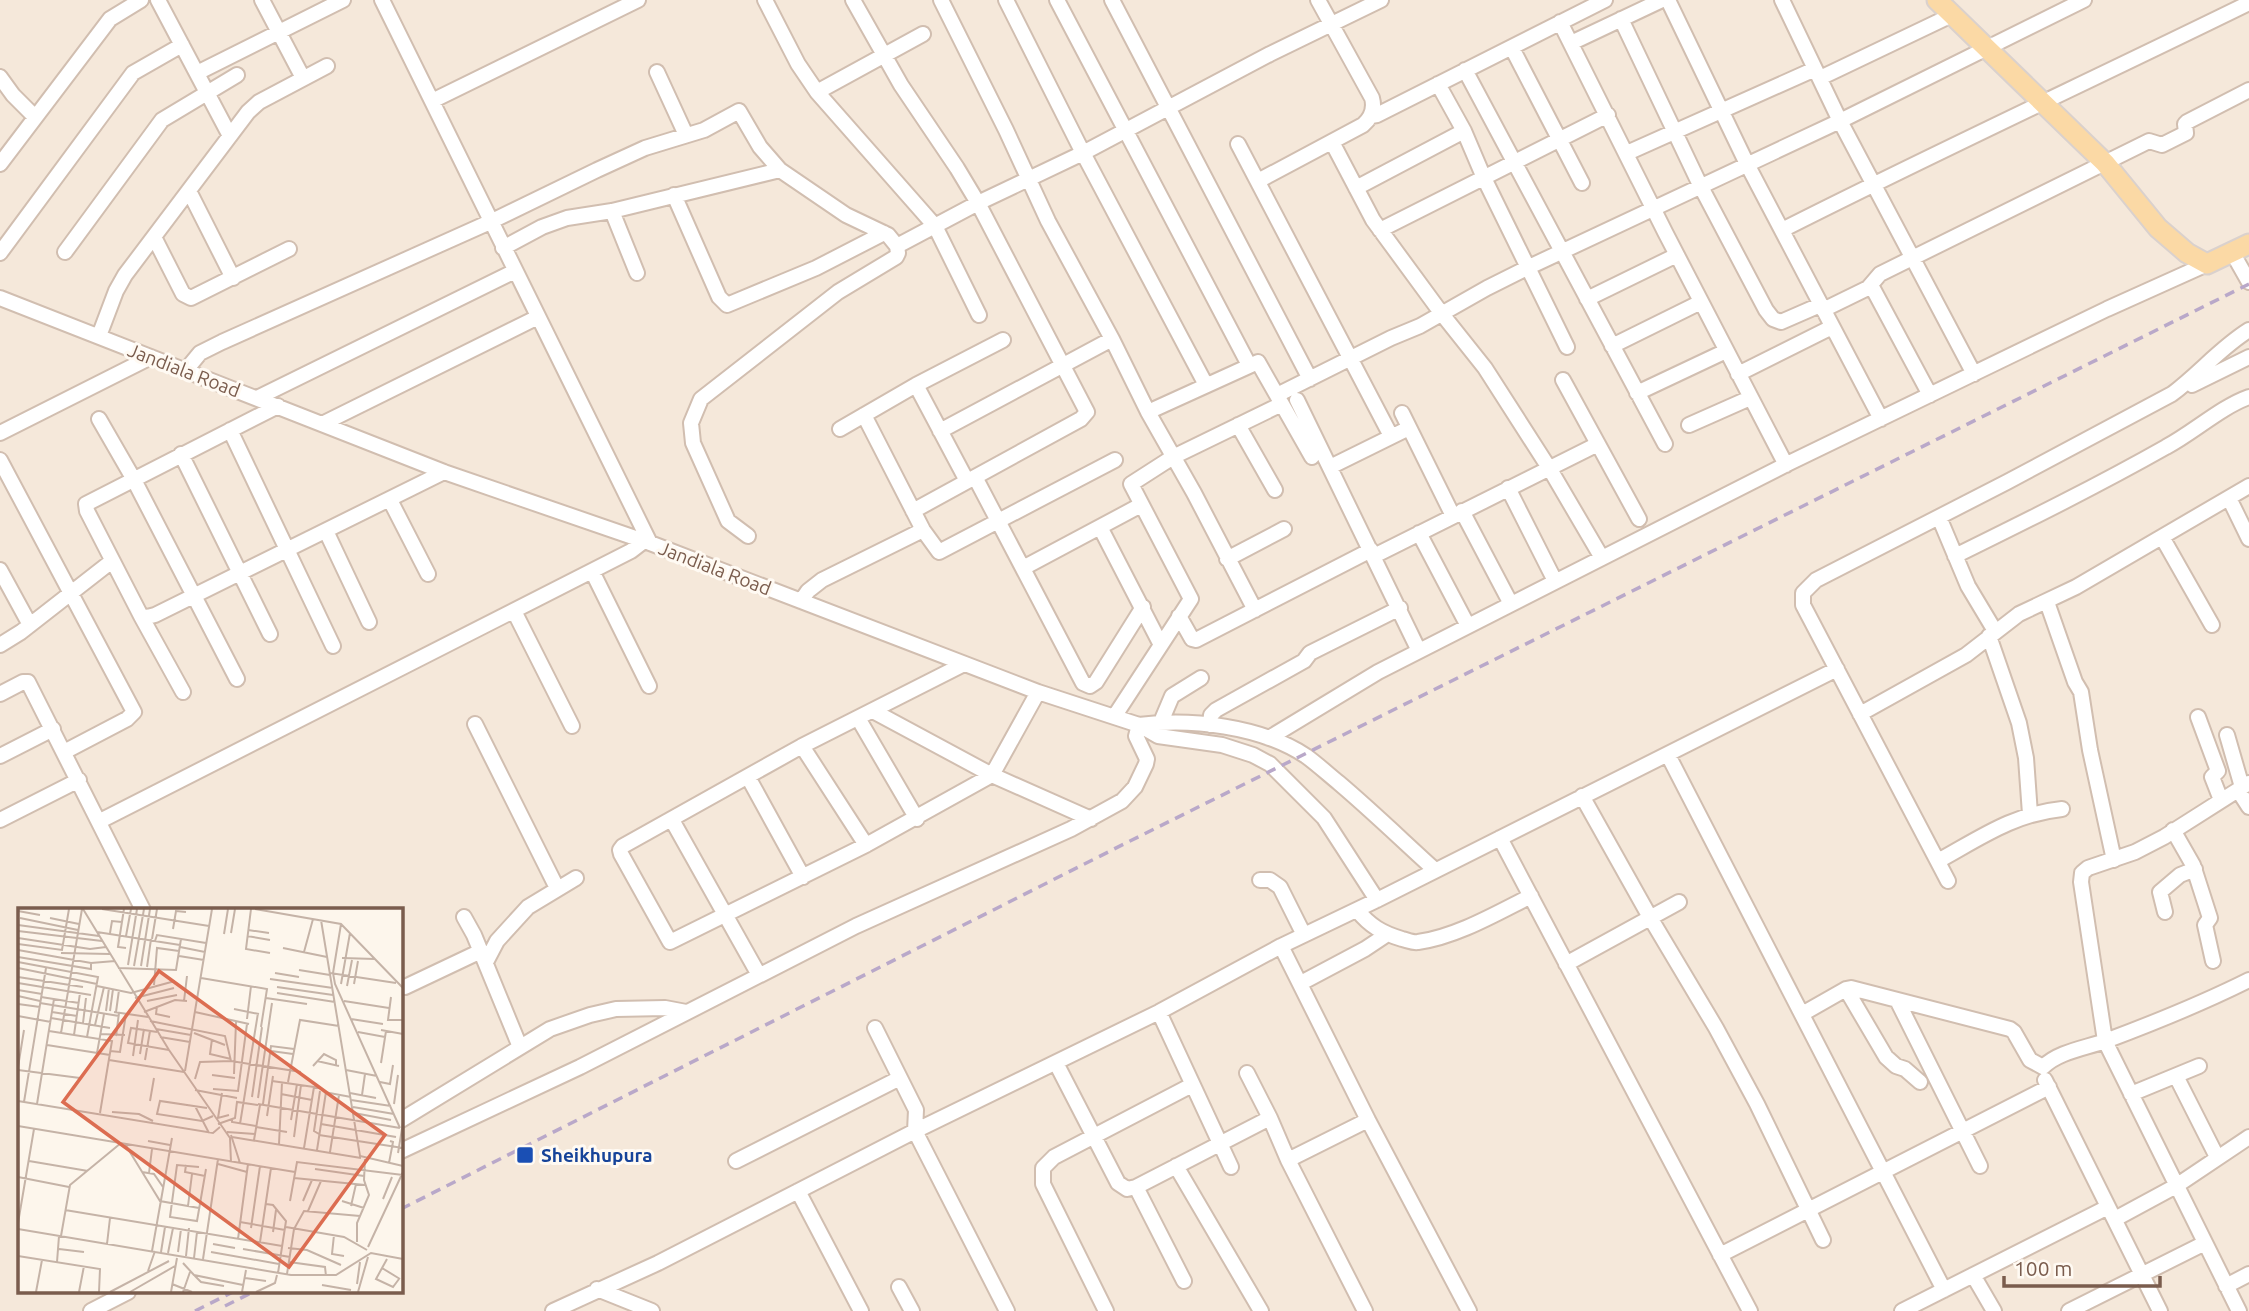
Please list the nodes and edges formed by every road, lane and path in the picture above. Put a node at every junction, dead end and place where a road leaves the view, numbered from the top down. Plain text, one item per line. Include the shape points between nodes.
1 (141, 0) edge
2 (158, 0) edge
3 (262, 0) edge
4 (343, 0) edge
5 (382, 0) edge
6 (638, 0) edge
7 (765, 0) edge
8 (853, 0) edge
9 (941, 0) edge
10 (1006, 0) edge
11 (1057, 0) edge
12 (1112, 0) edge
13 (1318, 0) edge
14 (1381, 0) edge
15 (1605, 0) edge
16 (1662, 0) edge
17 (1668, 0) edge
18 (1782, 0) edge
19 (2084, 0) edge
20 (2249, 3) edge
21 (1944, 5) edge
22 (1621, 19) junction
23 (1560, 22) junction
24 (1331, 24) junction
25 (279, 33) junction
26 (923, 34) dead end
27 (1571, 43) junction
28 (182, 45) junction
29 (1512, 48) junction
30 (1986, 48) junction
31 (885, 55) junction
32 (327, 66) dead end
33 (1465, 70) junction
34 (657, 72) dead end
35 (197, 73) junction
36 (1817, 74) junction
37 (237, 75) dead end
38 (303, 78) junction
39 (2, 84) edge
40 (1438, 84) junction
41 (2249, 90) edge
42 (207, 92) junction
43 (817, 92) junction
44 (432, 101) junction
45 (2043, 104) junction
46 (1168, 107) junction
47 (1721, 111) junction
48 (1608, 115) junction
49 (1371, 116) junction
50 (35, 117) junction
51 (1840, 121) junction
52 (1125, 130) junction
53 (1464, 131) junction
54 (1674, 131) junction
55 (686, 135) junction
56 (230, 136) junction
57 (1560, 139) junction
58 (1332, 142) junction
59 (1238, 144) dead end
60 (1083, 153) junction
61 (1627, 153) junction
62 (1514, 162) junction
63 (2105, 163) junction
64 (0, 164) edge
65 (1747, 164) junction
66 (780, 170) junction
67 (1029, 178) junction
68 (1484, 178) junction
69 (1258, 181) junction
70 (1582, 183) dead end
71 (1874, 183) junction
72 (1700, 185) junction
73 (1356, 188) junction
74 (189, 191) junction
75 (674, 195) junction
76 (978, 203) junction
77 (1654, 207) junction
78 (612, 211) junction
79 (490, 222) junction
80 (935, 226) junction
81 (1380, 230) junction
82 (1782, 230) junction
83 (884, 233) junction
84 (154, 237) junction
85 (897, 246) junction
86 (503, 248) junction
87 (2240, 248) edge
88 (289, 249) dead end
89 (1562, 251) junction
90 (65, 252) dead end
91 (0, 253) edge
92 (1677, 255) junction
93 (1914, 258) junction
94 (2207, 264) junction
95 (1529, 267) junction
96 (515, 271) junction
97 (637, 273) dead end
98 (233, 278) junction
99 (2249, 282) edge
100 (1871, 285) junction
101 (0, 298) edge
102 (1587, 299) junction
103 (1701, 302) junction
104 (1821, 307) junction
105 (1442, 314) junction
106 (979, 315) dead end
107 (538, 317) junction
108 (1832, 327) junction
109 (2249, 330) edge
110 (99, 336) junction
111 (1112, 339) junction
112 (1003, 340) dead end
113 (1612, 346) junction
114 (1567, 347) dead end
115 (1726, 351) junction
116 (151, 357) junction
117 (2249, 357) edge
118 (1351, 359) junction
119 (1062, 365) junction
120 (1248, 365) junction
121 (186, 370) junction
122 (1738, 374) junction
123 (1974, 374) junction
124 (1310, 379) junction
125 (1563, 380) dead end
126 (916, 385) junction
127 (1206, 385) junction
128 (1637, 393) junction
129 (2172, 394) junction
130 (1930, 396) junction
131 (2249, 397) edge
132 (257, 398) junction
133 (1750, 398) junction
134 (1279, 399) junction
135 (1297, 400) dead end
136 (278, 406) junction
137 (1147, 412) junction
138 (1402, 413) dead end
139 (864, 415) junction
140 (99, 419) dead end
141 (1881, 419) junction
142 (322, 424) junction
143 (1238, 425) junction
144 (1689, 425) dead end
145 (1409, 428) junction
146 (840, 429) dead end
147 (230, 430) junction
148 (940, 430) junction
149 (0, 433) edge
150 (1391, 436) junction
151 (1598, 444) junction
152 (1665, 444) dead end
153 (181, 454) junction
154 (1173, 457) junction
155 (1312, 457) dead end
156 (0, 460) edge
157 (1115, 460) dead end
158 (1786, 465) junction
159 (1330, 467) junction
160 (1549, 467) junction
161 (444, 472) junction
162 (134, 478) junction
163 (971, 479) junction
164 (2249, 486) edge
165 (1508, 488) junction
166 (1275, 490) dead end
167 (2229, 498) junction
168 (390, 500) junction
169 (1141, 505) junction
170 (913, 511) junction
171 (1457, 513) junction
172 (1939, 517) junction
173 (1639, 519) dead end
174 (999, 522) junction
175 (1100, 527) junction
176 (1284, 529) dead end
177 (923, 530) junction
178 (326, 531) junction
179 (1419, 533) junction
180 (748, 536) dead end
181 (2162, 537) junction
182 (2249, 539) edge
183 (647, 542) junction
184 (288, 551) junction
185 (1372, 553) junction
186 (1955, 556) junction
187 (1602, 558) junction
188 (1227, 559) junction
189 (112, 561) junction
190 (1023, 568) junction
191 (0, 570) edge
192 (592, 571) junction
193 (428, 573) dead end
194 (240, 574) junction
195 (1555, 581) junction
196 (71, 593) junction
197 (194, 596) junction
198 (801, 601) junction
199 (2047, 602) junction
200 (1511, 604) junction
201 (1143, 607) junction
202 (1400, 608) junction
203 (1255, 610) junction
204 (514, 611) junction
205 (141, 616) junction
206 (1179, 616) junction
207 (369, 622) dead end
208 (30, 625) junction
209 (2212, 625) dead end
210 (1468, 626) junction
211 (270, 634) dead end
212 (1992, 634) junction
213 (0, 645) edge
214 (1161, 645) junction
215 (333, 646) dead end
216 (1419, 651) junction
217 (964, 664) junction
218 (1837, 669) junction
219 (1201, 678) dead end
220 (237, 679) dead end
221 (649, 687) dead end
222 (183, 692) dead end
223 (1038, 692) junction
224 (0, 694) edge
225 (873, 711) junction
226 (1860, 713) junction
227 (2198, 717) dead end
228 (858, 718) junction
229 (1114, 718) junction
230 (1161, 722) junction
231 (475, 724) dead end
232 (1139, 724) junction
233 (1210, 725) junction
234 (572, 726) dead end
235 (52, 729) junction
236 (2227, 735) dead end
237 (1269, 738) junction
238 (802, 746) junction
239 (64, 752) junction
240 (2239, 754) junction
241 (1668, 755) junction
242 (0, 756) edge
243 (2214, 760) junction
244 (992, 775) junction
245 (748, 777) junction
246 (79, 780) junction
247 (2243, 787) edge
248 (1582, 796) junction
249 (2221, 800) junction
250 (2249, 807) edge
251 (2062, 809) dead end
252 (2030, 814) junction
253 (917, 818) junction
254 (1091, 819) junction
255 (0, 820) edge
256 (672, 820) junction
257 (100, 821) junction
258 (2173, 830) junction
259 (1500, 838) junction
260 (866, 845) junction
261 (2114, 860) junction
262 (1938, 861) junction
263 (2194, 869) junction
264 (1435, 870) junction
265 (803, 877) junction
266 (576, 878) dead end
267 (1259, 880) dead end
268 (1948, 881) dead end
269 (557, 888) junction
270 (1531, 896) junction
271 (1377, 900) junction
272 (1679, 902) dead end
273 (142, 908) edge
274 (1356, 910) junction
275 (2165, 912) dead end
276 (726, 914) junction
277 (464, 917) dead end
278 (1651, 919) junction
279 (1386, 934) junction
280 (1304, 935) junction
281 (1281, 946) junction
282 (483, 957) junction
283 (2213, 961) dead end
284 (1566, 964) junction
285 (759, 975) junction
286 (2249, 980) edge
287 (1301, 983) junction
288 (405, 987) dead end
289 (1846, 989) junction
290 (1897, 1000) junction
291 (1159, 1012) junction
292 (686, 1013) junction
293 (1802, 1014) junction
294 (875, 1028) dead end
295 (2105, 1041) junction
296 (520, 1047) junction
297 (1056, 1063) junction
298 (2199, 1066) dead end
299 (2043, 1067) junction
300 (1247, 1073) dead end
301 (2176, 1076) junction
302 (900, 1078) junction
303 (1920, 1082) dead end
304 (1192, 1085) junction
305 (2049, 1087) junction
306 (2131, 1094) junction
307 (1270, 1118) junction
308 (402, 1119) edge
309 (1368, 1120) junction
310 (915, 1130) junction
311 (1963, 1131) junction
312 (1095, 1137) junction
313 (2249, 1138) edge
314 (1220, 1143) junction
315 (402, 1151) edge
316 (2217, 1157) junction
317 (1288, 1160) junction
318 (736, 1161) dead end
319 (1176, 1166) junction
320 (1980, 1166) dead end
321 (1231, 1167) dead end
322 (1884, 1171) junction
323 (2176, 1186) junction
324 (1136, 1187) junction
325 (798, 1191) junction
326 (1808, 1210) junction
327 (2112, 1213) junction
328 (1823, 1240) dead end
329 (2205, 1243) junction
330 (1720, 1255) junction
331 (2249, 1274) edge
332 (1973, 1275) junction
333 (2143, 1275) junction
334 (1184, 1281) dead end
335 (2227, 1286) junction
336 (899, 1287) dead end
337 (597, 1289) junction
338 (1944, 1290) junction
339 (124, 1294) edge
340 (569, 1307) edge
341 (91, 1311) edge
342 (553, 1311) edge
343 (652, 1311) edge
344 (861, 1311) edge
345 (912, 1311) edge
346 (1007, 1311) edge
347 (1106, 1311) edge
348 (1261, 1311) edge
349 (1365, 1311) edge
350 (1469, 1311) edge
351 (1750, 1311) edge
352 (1902, 1311) edge
353 (1994, 1311) edge
354 (2069, 1311) edge
355 (2160, 1311) edge
356 (2239, 1311) edge

1 - 50 street via 110,19
2 - 28 street
3 - 25 street
4 - 25 street
5 - 44 street
6 - 44 street
7 - 43 street
8 - 31 street
9 - 67 street
10 - 60 street
11 - 52 street
12 - 46 street
13 - 24 street
14 - 24 street
15 - 23 street
16 - 22 street
17 - 47 street
18 - 36 street
19 - 30 street
20 - 45 street
21 - 30 main road
21 - 36 street
22 - 27 street
22 - 54 street
23 - 27 street
23 - 29 street
24 - 46 street
24 - 49 street via 1372,98
25 - 35 street
25 - 38 street
26 - 31 street
27 - 48 street
28 - 35 street
28 - 91 street via 132,73
29 - 33 street
29 - 57 street
30 - 45 main road
30 - 51 street
31 - 43 street
31 - 76 street
32 - 38 street
33 - 40 street
33 - 62 street
34 - 55 street
35 - 42 street
36 - 47 street
36 - 51 street
37 - 42 street
38 - 56 street via 259,102
39 - 50 street
40 - 49 street
40 - 53 street
41 - 63 street via 2187,122 2186,133 2167,144 2149,141
42 - 56 street
42 - 90 street via 162,120
43 - 80 street
44 - 79 street
45 - 63 main road
45 - 71 street
46 - 52 street
46 - 124 street
47 - 54 street
47 - 65 street
48 - 57 street
48 - 61 street
49 - 58 street
50 - 64 street
51 - 65 street
51 - 71 street
52 - 60 street
52 - 120 street
53 - 68 street
53 - 73 street
54 - 61 street
54 - 72 street
55 - 66 street via 739,111
55 - 79 street via 645,148
56 - 74 street
57 - 62 street
57 - 70 street
58 - 69 street
58 - 73 street
59 - 69 street
60 - 67 street
60 - 127 street
61 - 77 street
62 - 68 street
62 - 89 street
63 - 93 street
63 - 94 main road via 2158,228
65 - 72 street
65 - 82 street
66 - 75 street
66 - 83 street via 846,215
67 - 76 street
67 - 111 street
68 - 81 street
68 - 95 street
69 - 118 street
71 - 82 street
71 - 93 street
72 - 77 street
72 - 104 street via 1773,319 1781,322
73 - 81 street
74 - 84 street
74 - 98 street
75 - 78 street
75 - 83 street via 719,297 729,306
76 - 80 street
76 - 119 street
77 - 89 street
77 - 92 street
78 - 86 street via 567,218
78 - 97 street
79 - 86 street
79 - 121 street via 222,342 200,354
80 - 85 street
80 - 106 street
81 - 105 street
82 - 104 street
83 - 85 street
84 - 98 street via 188,298
84 - 110 street via 116,291
85 - 180 street via 896,257 838,292 703,396 695,411 693,443 728,521
86 - 96 street
87 - 94 main road
87 - 99 street
88 - 98 street
89 - 95 street
89 - 102 street
92 - 102 street
92 - 103 street
93 - 100 street via 1877,277
93 - 123 street
94 - 123 street
95 - 105 street
95 - 114 street
96 - 107 street
96 - 132 street
100 - 104 street
100 - 130 street
101 - 110 street, Jandiala Road
102 - 113 street
103 - 113 street
103 - 115 street
104 - 108 street
105 - 118 street
105 - 160 street via 1485,368
107 - 142 street
107 - 183 street
108 - 122 street
108 - 141 street
109 - 129 street
110 - 116 street, Jandiala Road
111 - 119 street
111 - 137 street
112 - 126 street
113 - 128 street
115 - 122 street
115 - 128 street
116 - 121 street, Jandiala Road
116 - 149 street
117 - 129 street
118 - 124 street
118 - 150 street
119 - 148 street
119 - 163 street via 1086,414
120 - 127 street
120 - 134 street via 1260,364
121 - 132 street, Jandiala Road
122 - 133 street
123 - 130 street
124 - 134 street
125 - 151 street
126 - 139 street
126 - 148 street
127 - 137 street
128 - 152 street
129 - 172 street
130 - 141 street
131 - 186 street via 2128,469
132 - 136 street, Jandiala Road
133 - 144 street
133 - 158 street
134 - 143 street
134 - 155 street
135 - 159 street
136 - 142 street, Jandiala Road
136 - 147 street
137 - 154 street
138 - 145 street
139 - 146 street
139 - 170 street
140 - 162 street
141 - 158 street
142 - 161 street, Jandiala Road
143 - 154 street
143 - 166 street
145 - 150 street
145 - 171 street
147 - 153 street
147 - 184 street
148 - 163 street
150 - 159 street
151 - 160 street
151 - 173 street
153 - 162 street
153 - 194 street
154 - 169 street via 1131,484
154 - 188 street
156 - 196 street
157 - 174 street
158 - 187 street
159 - 185 street
160 - 165 street
160 - 187 street
161 - 168 street
161 - 183 street, Jandiala Road
162 - 189 street via 86,504
162 - 197 street
163 - 170 street
163 - 174 street
164 - 167 street
165 - 171 street
165 - 195 street
167 - 181 street
167 - 182 street
168 - 178 street
168 - 193 street
169 - 175 street
169 - 206 street via 1191,596
170 - 177 street
171 - 179 street
171 - 200 street
172 - 186 street
172 - 218 street via 1805,589 1804,605
174 - 177 street via 940,552
174 - 190 street
175 - 190 street
175 - 201 street
176 - 188 street
177 - 198 street via 822,580
178 - 184 street
178 - 207 street
179 - 185 street
179 - 210 street
181 - 199 street
181 - 209 street
183 - 192 street
183 - 198 street, Jandiala Road
184 - 194 street
184 - 215 street
185 - 202 street
185 - 203 street
186 - 212 street
187 - 195 street
188 - 203 street
189 - 196 street
189 - 205 street
190 - 201 street via 1079,678 1087,685 1096,682
191 - 208 street
192 - 204 street
192 - 221 street
194 - 197 street
194 - 211 street
195 - 200 street
196 - 208 street
196 - 239 street via 134,713
197 - 205 street via 155,615
197 - 220 street
198 - 217 street, Jandiala Road
199 - 212 street via 2019,614
199 - 261 street via 2081,692
200 - 210 street
201 - 214 street
202 - 216 street
202 - 233 street via 1310,653 1304,661 1216,710
203 - 206 street via 1196,640
204 - 234 street
204 - 257 street
205 - 222 street
206 - 214 street
208 - 213 street
210 - 216 street
212 - 226 street via 1952,663
212 - 252 street via 2026,758
214 - 229 street
216 - 237 street
217 - 223 street, Jandiala Road
217 - 225 street
218 - 226 street
218 - 241 street
219 - 230 street via 1171,696
223 - 229 street, Jandiala Road
223 - 244 street
224 - 235 street via 28,682
225 - 228 street
225 - 244 street
226 - 262 street
227 - 243 street
228 - 238 street
228 - 253 street
229 - 232 street, Jandiala Road
230 - 232 street
230 - 233 street
231 - 269 street
232 - 254 street via 1136,736 1147,759 1135,787 1122,802
232 - 271 street, Jandiala Road via 1158,736 1222,745 1270,764 1325,818
233 - 237 street
235 - 239 street
235 - 242 street
236 - 240 street
237 - 264 street via 1304,755
238 - 245 street
238 - 260 street
239 - 246 street
240 - 243 street
240 - 247 street
241 - 248 street
241 - 293 street
243 - 249 street via 2218,772 2212,778
244 - 253 street
244 - 254 street
245 - 256 street
245 - 265 street
246 - 255 street
246 - 257 street
247 - 249 street
247 - 250 street
248 - 259 street
248 - 278 street
249 - 258 street
251 - 252 street
252 - 262 street
253 - 260 street
254 - 285 street
256 - 276 street
256 - 276 street via 620,850 670,942
257 - 273 street
258 - 261 street
258 - 263 street
259 - 264 street
259 - 270 street
260 - 265 street
261 - 295 street via 2088,868 2081,882
262 - 268 street
263 - 275 street via 2160,892
263 - 283 street via 2210,918 2205,925
264 - 271 street
265 - 276 street
266 - 269 street
267 - 280 street via 1280,887
269 - 282 street via 528,907
270 - 279 street via 1465,929 1416,943
270 - 284 street
271 - 274 street
272 - 278 street
274 - 279 street via 1369,925
274 - 280 street
276 - 285 street
277 - 282 street
278 - 284 street
278 - 326 street via 1716,1028
279 - 287 street
280 - 281 street
281 - 287 street
281 - 291 street
282 - 288 street
282 - 296 street
284 - 330 street
285 - 292 street
286 - 295 street
287 - 309 street
289 - 290 street
289 - 293 street
289 - 303 street via 1886,1057
290 - 299 street via 2010,1029 2030,1060
290 - 311 street
291 - 297 street
291 - 304 street
292 - 296 street via 665,1007 616,1009 550,1029
292 - 315 street
293 - 322 street
294 - 302 street
295 - 299 street via 2055,1058
295 - 306 street
296 - 308 street
297 - 310 street
297 - 312 street
298 - 301 street
299 - 305 street
300 - 307 street
301 - 306 street
301 - 316 street
302 - 310 street via 916,1110
302 - 318 street
304 - 312 street
304 - 314 street
305 - 311 street
305 - 327 street
306 - 323 street
307 - 314 street
307 - 317 street
309 - 317 street
309 - 350 street
310 - 325 street
310 - 346 street
311 - 320 street
311 - 322 street
312 - 324 street via 1118,1183 1126,1189
312 - 347 street via 1048,1162 1042,1180
313 - 316 street
314 - 319 street
314 - 321 street
316 - 323 street
317 - 349 street
319 - 324 street
319 - 348 street
322 - 326 street
322 - 338 street
323 - 327 street
323 - 329 street
324 - 334 street
325 - 337 street via 658,1264
325 - 344 street
326 - 328 street
326 - 330 street
327 - 332 street
327 - 333 street
329 - 333 street
329 - 335 street
330 - 351 street
331 - 335 street
332 - 338 street
332 - 353 street
333 - 354 street
333 - 355 street
335 - 356 street
336 - 345 street
337 - 340 street
337 - 343 street
338 - 352 street
339 - 341 street
340 - 342 street

